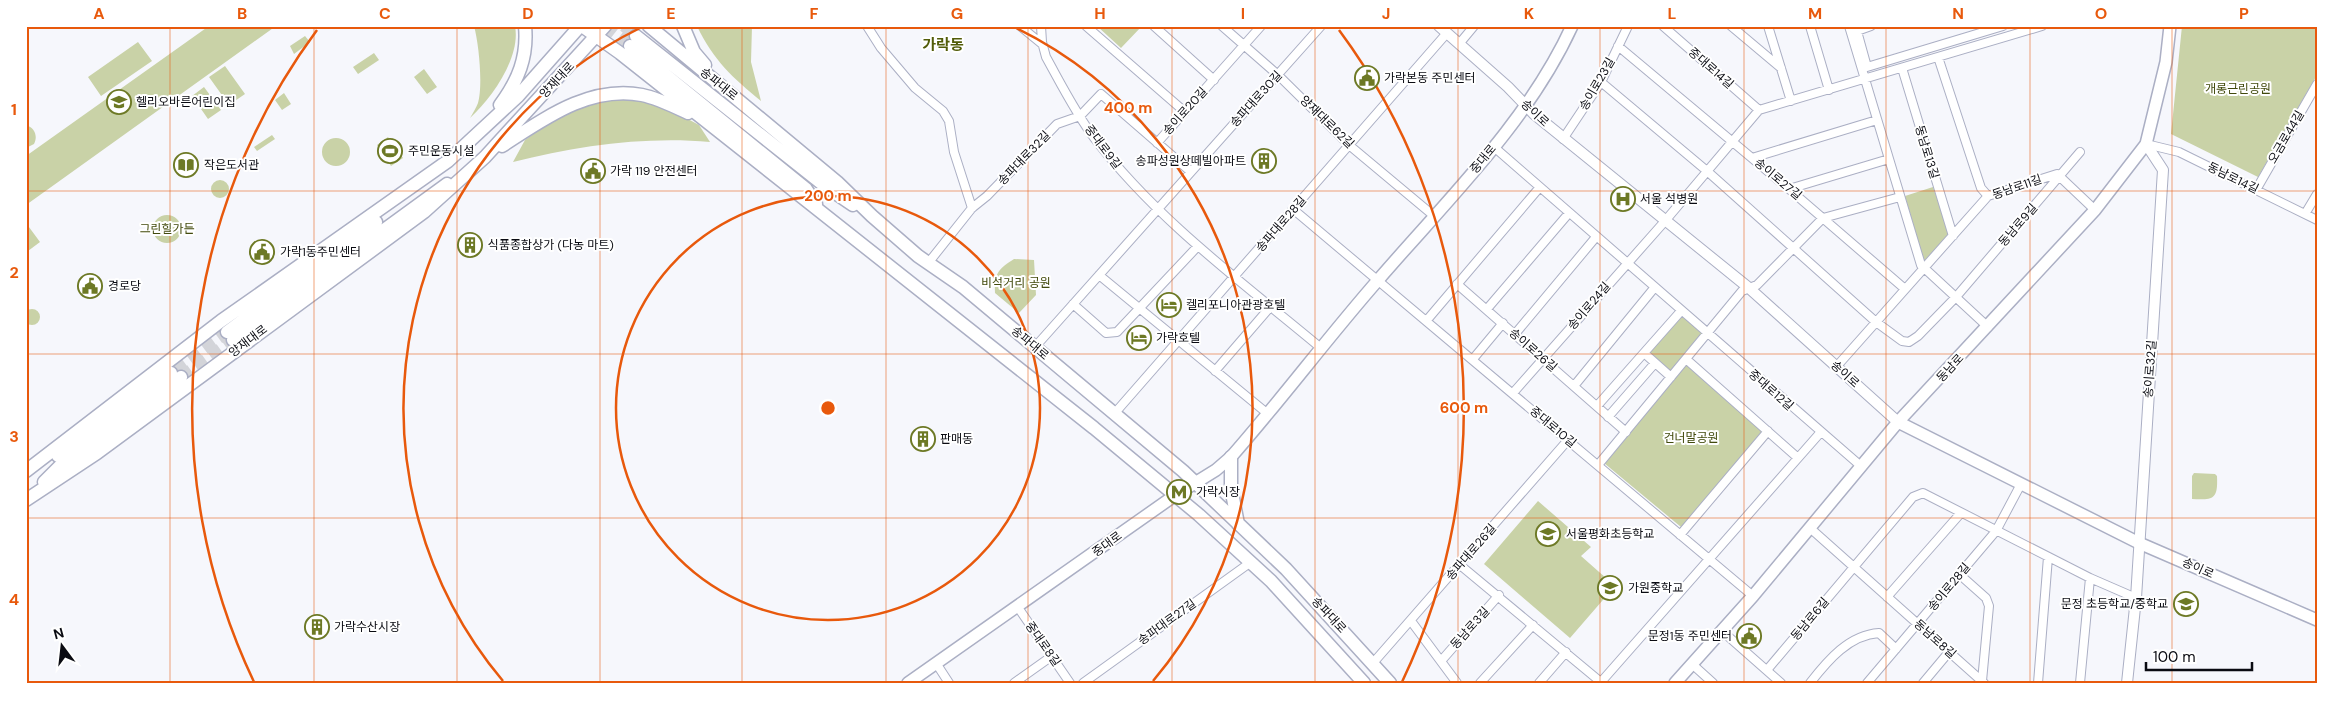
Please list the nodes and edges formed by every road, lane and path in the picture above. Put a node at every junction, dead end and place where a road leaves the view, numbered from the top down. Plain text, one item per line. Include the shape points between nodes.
1 (525, 26) edge
2 (581, 26) edge
3 (649, 26) edge
4 (683, 26) edge
5 (867, 26) edge
6 (1020, 26) edge
7 (1041, 26) edge
8 (1086, 26) edge
9 (1154, 26) edge
10 (1222, 26) edge
11 (1261, 26) edge
12 (1321, 26) edge
13 (1474, 26) edge
14 (1572, 26) edge
15 (1628, 26) edge
16 (1663, 26) edge
17 (1731, 26) edge
18 (1768, 26) edge
19 (1810, 26) edge
20 (1849, 26) edge
21 (1871, 26) edge
22 (2003, 26) edge
23 (2042, 26) edge
24 (2170, 26) edge
25 (1985, 29) edge
26 (1443, 30) edge
27 (600, 31) edge
28 (631, 40) edge
29 (1042, 44) junction
30 (1459, 44) junction
31 (1244, 45) junction
32 (1618, 46) junction
33 (1938, 57) junction
34 (1781, 68) junction
35 (1902, 68) junction
36 (1278, 75) junction
37 (1865, 79) junction
38 (1214, 80) junction
39 (1601, 82) junction
40 (2316, 88) edge
41 (1829, 90) junction
42 (730, 93) junction
43 (1791, 101) junction
44 (1525, 104) junction
45 (1759, 110) junction
46 (1185, 112) junction
47 (1080, 116) junction
48 (1877, 120) junction
49 (708, 123) junction
50 (478, 135) junction
51 (1563, 139) junction
52 (1732, 141) junction
53 (1157, 143) junction
54 (2146, 144) junction
55 (1350, 145) junction
56 (1494, 147) junction
57 (2080, 152) dead end
58 (485, 157) junction
59 (1752, 158) junction
60 (1889, 159) junction
61 (448, 162) junction
62 (1707, 171) junction
63 (1191, 172) junction
64 (466, 176) junction
65 (2060, 177) junction
66 (1540, 187) junction
67 (1789, 189) junction
68 (2256, 190) junction
69 (2317, 194) edge
70 (1988, 196) junction
71 (1900, 197) junction
72 (972, 208) junction
73 (1157, 210) junction
74 (1294, 210) junction
75 (2095, 210) junction
76 (822, 213) junction
77 (1569, 213) junction
78 (2305, 214) junction
79 (872, 216) junction
80 (1434, 216) junction
81 (1823, 218) junction
82 (1665, 220) junction
83 (2317, 220) edge
84 (1953, 236) junction
85 (1596, 237) junction
86 (1198, 246) junction
87 (1793, 248) junction
88 (929, 262) junction
89 (1626, 264) junction
90 (1924, 268) junction
91 (1099, 275) junction
92 (1235, 277) junction
93 (1377, 280) junction
94 (1457, 284) junction
95 (1655, 287) junction
96 (1749, 288) junction
97 (1905, 289) junction
98 (1956, 297) junction
99 (1073, 304) junction
100 (1271, 306) junction
101 (1139, 308) junction
102 (1487, 310) junction
103 (1681, 311) junction
104 (1427, 320) junction
105 (1876, 322) junction
106 (1503, 323) junction
107 (1988, 327) junction
108 (1707, 333) junction
109 (1515, 334) junction
110 (1178, 341) junction
111 (1035, 347) junction
112 (1321, 348) junction
113 (1644, 353) junction
114 (1543, 358) junction
115 (1473, 359) junction
116 (1686, 359) junction
117 (1655, 363) junction
118 (1837, 366) junction
119 (1215, 371) junction
120 (1671, 377) junction
121 (1574, 386) junction
122 (1513, 393) junction
123 (1597, 406) junction
124 (1114, 414) junction
125 (1268, 414) junction
126 (1608, 417) junction
127 (1898, 422) junction
128 (1768, 431) junction
129 (1626, 432) junction
130 (1820, 433) junction
131 (1568, 440) junction
132 (1231, 457) junction
133 (1798, 458) junction
134 (1598, 465) junction
135 (1862, 467) junction
136 (26, 473) edge
137 (1194, 482) junction
138 (2021, 484) junction
139 (1174, 496) junction
140 (26, 500) edge
141 (1960, 514) junction
142 (1238, 524) junction
143 (1810, 528) junction
144 (1996, 531) junction
145 (1680, 534) junction
146 (2140, 543) junction
147 (2048, 557) junction
148 (1709, 559) junction
149 (1251, 562) junction
150 (1460, 565) junction
151 (1854, 567) junction
152 (1959, 574) junction
153 (2090, 578) junction
154 (1499, 595) junction
155 (1753, 596) junction
156 (1888, 597) junction
157 (2136, 598) junction
158 (1017, 606) junction
159 (2317, 620) edge
160 (1411, 621) junction
161 (1917, 623) junction
162 (1533, 625) junction
163 (1722, 631) junction
164 (1896, 649) junction
165 (1566, 652) junction
166 (1949, 652) junction
167 (1052, 656) junction
168 (1441, 661) junction
169 (936, 663) junction
170 (1372, 663) junction
171 (1692, 664) junction
172 (1767, 670) junction
173 (1602, 682) edge
174 (1983, 682) edge
175 (908, 683) edge
176 (949, 683) edge
177 (1014, 683) edge
178 (1070, 683) edge
179 (1083, 683) edge
180 (1364, 683) edge
181 (1390, 683) edge
182 (1457, 683) edge
183 (1480, 683) edge
184 (1539, 683) edge
185 (1675, 683) edge
186 (1713, 683) edge
187 (1781, 683) edge
188 (1810, 683) edge
189 (1867, 683) edge
190 (1923, 683) edge
191 (2038, 683) edge
192 (2080, 683) edge
193 (2127, 683) edge

1 - 50 main road via 523,62 513,88
2 - 27 main road
2 - 50 main road, 양재대로
3 - 42 main road, 송파대로
4 - 42 main road via 694,52
5 - 72 street via 915,88 943,111 949,121 954,152
6 - 29 street
7 - 29 street, 중대로9길
8 - 46 street
9 - 38 street, 송이로20길
10 - 31 street, 양재대로62길
11 - 31 street, 송이로20길
12 - 36 street, 송파대로30길
13 - 30 street
14 - 44 main road, 중대로 via 1562,48
15 - 32 street, 송이로23길
16 - 45 street, 중대로14길
17 - 34 street
18 - 34 street
19 - 41 street
20 - 37 street
21 - 25 street via 1856,31 1867,66
22 - 25 street
23 - 33 street
24 - 54 main road, 동남로 via 2166,62
26 - 30 street, 송이로
26 - 55 street, 송파대로28길
27 - 28 main road
27 - 58 main road, 양재대로
28 - 49 main road
28 - 76 main road via 806,188
28 - 79 main road via 824,186
29 - 47 street, 중대로9길 via 1046,57
30 - 44 street, 송이로
31 - 36 street, 양재대로62길
31 - 38 street, 송이로20길
32 - 39 street, 송이로23길
32 - 52 street
33 - 35 street
33 - 70 street via 1981,188
34 - 43 street
35 - 37 street
35 - 84 street, 동남로13길
36 - 55 street, 양재대로62길
36 - 63 street, 송파대로30길
37 - 41 street
37 - 48 street
38 - 46 street, 송이로20길
39 - 51 street, 송이로23길
39 - 62 street
40 - 68 street, 오금로44길
41 - 43 street
42 - 79 main road, 송파대로 via 837,182
43 - 45 street
44 - 51 street, 송이로
44 - 56 main road, 중대로
45 - 52 street
46 - 53 street, 송이로20길
47 - 53 street via 1101,94
47 - 72 street, 송파대로32길 via 1057,124
47 - 73 street, 중대로9길 via 1118,167
48 - 59 street
48 - 60 street
49 - 58 main road via 642,95 618,93 598,96 556,113
49 - 76 main road, 송파대로
50 - 61 main road, 양재대로
51 - 82 street, 송이로
52 - 59 street, 송이로27길
52 - 62 street
53 - 63 street
54 - 68 street, 동남로14길 via 2179,152
54 - 75 main road, 동남로
54 - 146 street, 송이로32길 via 2163,170
55 - 74 street, 송파대로28길
55 - 80 street, 양재대로62길
56 - 66 street, 중대로12길
56 - 80 main road, 중대로
57 - 65 street, 동남로9길
58 - 64 main road, 양재대로
59 - 67 street, 송이로27길
60 - 67 street
60 - 71 street
61 - 64 main road, 양재대로 via 434,180 230,336 440,187
61 - 136 main road, 양재대로 via 221,321
62 - 82 street
62 - 87 street
63 - 73 street, 송파대로30길
64 - 140 main road, 양재대로 via 424,212 137,424
65 - 70 street, 동남로11길 via 2057,174
65 - 75 street, 동남로11길
65 - 98 street, 동남로9길
66 - 77 street, 중대로12길
66 - 94 street
67 - 81 street, 송이로27길
68 - 78 street, 동남로14길
69 - 78 street
70 - 84 street, 동남로11길
71 - 81 street
71 - 90 street
72 - 88 street, 송파대로32길
73 - 86 street, 중대로9길
73 - 91 street, 송파대로30길
74 - 92 street, 송파대로28길
74 - 93 street
75 - 107 main road, 동남로
76 - 139 main road, 송파대로 via 1094,428
77 - 85 street, 중대로12길
77 - 102 street
78 - 83 street, 동남로14길
79 - 88 main road, 송파대로
80 - 93 main road, 중대로
81 - 87 street
81 - 97 street
82 - 89 street, 송이로24길
82 - 96 street, 송이로
84 - 90 street, 동남로11길
85 - 89 street, 중대로12길
85 - 109 street
86 - 92 street, 중대로9길
86 - 101 street
87 - 96 street via 1757,285
87 - 105 street
88 - 111 main road, 송파대로
89 - 95 street, 중대로12길
89 - 114 street, 송이로24길
90 - 97 street, 동남로11길
90 - 98 street
91 - 99 street, 송파대로30길
91 - 101 street
92 - 100 street, 중대로9길
92 - 110 street, 송파대로28길
93 - 104 street, 중대로10길
93 - 112 main road, 중대로
94 - 102 street, 송이로26길
94 - 104 street
95 - 103 street, 중대로12길
95 - 121 street
96 - 108 street via 1742,291
96 - 118 street, 송이로
97 - 105 street, 동남로11길
98 - 105 street via 1908,342
98 - 107 street
99 - 101 street via 1106,333 1117,332
99 - 111 street, 송파대로30길
100 - 112 street, 중대로9길
100 - 119 street
101 - 110 street
102 - 106 street, 송이로26길
103 - 108 street, 중대로12길
103 - 113 street
104 - 115 street, 중대로10길
105 - 118 street, 동남로11길
106 - 109 street, 송이로26길
106 - 115 street
107 - 127 main road, 동남로
108 - 116 street
108 - 130 street, 중대로12길
109 - 114 street, 송이로26길
110 - 119 street
110 - 124 street, 송파대로28길
111 - 124 main road, 송파대로
112 - 125 main road, 중대로
113 - 117 street
113 - 123 street
114 - 121 street, 송이로26길
114 - 122 street, 송이로24길
115 - 122 street, 중대로10길
116 - 120 street
116 - 128 street
117 - 120 street
117 - 126 street
118 - 127 street, 송이로
119 - 125 street
120 - 129 street
121 - 123 street, 송이로26길
122 - 131 street, 중대로10길
123 - 126 street, 송이로26길
124 - 137 main road, 송파대로
125 - 132 main road, 중대로
126 - 129 street, 송이로26길
127 - 135 main road, 동남로
127 - 138 main road, 송이로
128 - 133 street
128 - 145 street
129 - 134 street
130 - 133 street
130 - 135 street, 중대로12길
131 - 134 street, 중대로10길
131 - 150 street, 송파대로26길
132 - 137 main road, 중대로
132 - 142 main road via 1231,488
133 - 148 street
134 - 145 street, 중대로10길
135 - 143 main road, 동남로
136 - 140 main road, 양재대로 via 55,458 178,374 60,466
137 - 139 main road, 중대로
137 - 142 main road, 송파대로
138 - 144 street, 송이로28길
138 - 146 main road, 송이로
139 - 149 main road, 송파대로
139 - 158 main road, 중대로
141 - 144 street
141 - 151 street via 1923,493 1913,497
141 - 156 street
142 - 170 main road, 송파대로 via 1286,569
143 - 151 street, 동남로8길
143 - 155 main road, 동남로
144 - 147 street
144 - 152 street, 송이로28길
145 - 148 street, 중대로10길
146 - 157 street, 송이로32길
146 - 159 main road, 송이로
147 - 153 street
147 - 191 street
148 - 155 street, 중대로10길
148 - 173 street
149 - 179 street, 송파대로27길
149 - 180 main road, 송파대로
150 - 154 street, 동남로3길
150 - 160 street, 송파대로26길
151 - 156 street, 동남로8길
151 - 172 street, 동남로6길
152 - 161 street, 송이로28길
152 - 174 street, 동남로8길 via 1986,598 1989,606
153 - 157 street
153 - 192 street
154 - 162 street, 동남로3길
154 - 168 street, 동남로3길
155 - 163 main road, 동남로
156 - 161 street, 동남로8길
157 - 193 street, 송이로32길
158 - 167 street, 중대로8길
158 - 169 main road, 중대로
160 - 168 street
160 - 170 street, 송파대로26길
161 - 164 street, 송이로28길
161 - 166 street, 동남로8길
162 - 165 street, 동남로3길
162 - 183 street
163 - 171 main road, 동남로
163 - 172 street
164 - 188 street via 1880,633 1868,634 1829,659
164 - 189 street, 송이로28길
165 - 173 street, 동남로3길
165 - 184 street
166 - 174 street, 동남로8길
166 - 190 street
167 - 177 street
167 - 178 street, 중대로8길
168 - 182 street
169 - 175 main road, 중대로
169 - 176 street
170 - 181 main road, 송파대로
171 - 185 main road, 동남로
171 - 186 street
172 - 187 street

